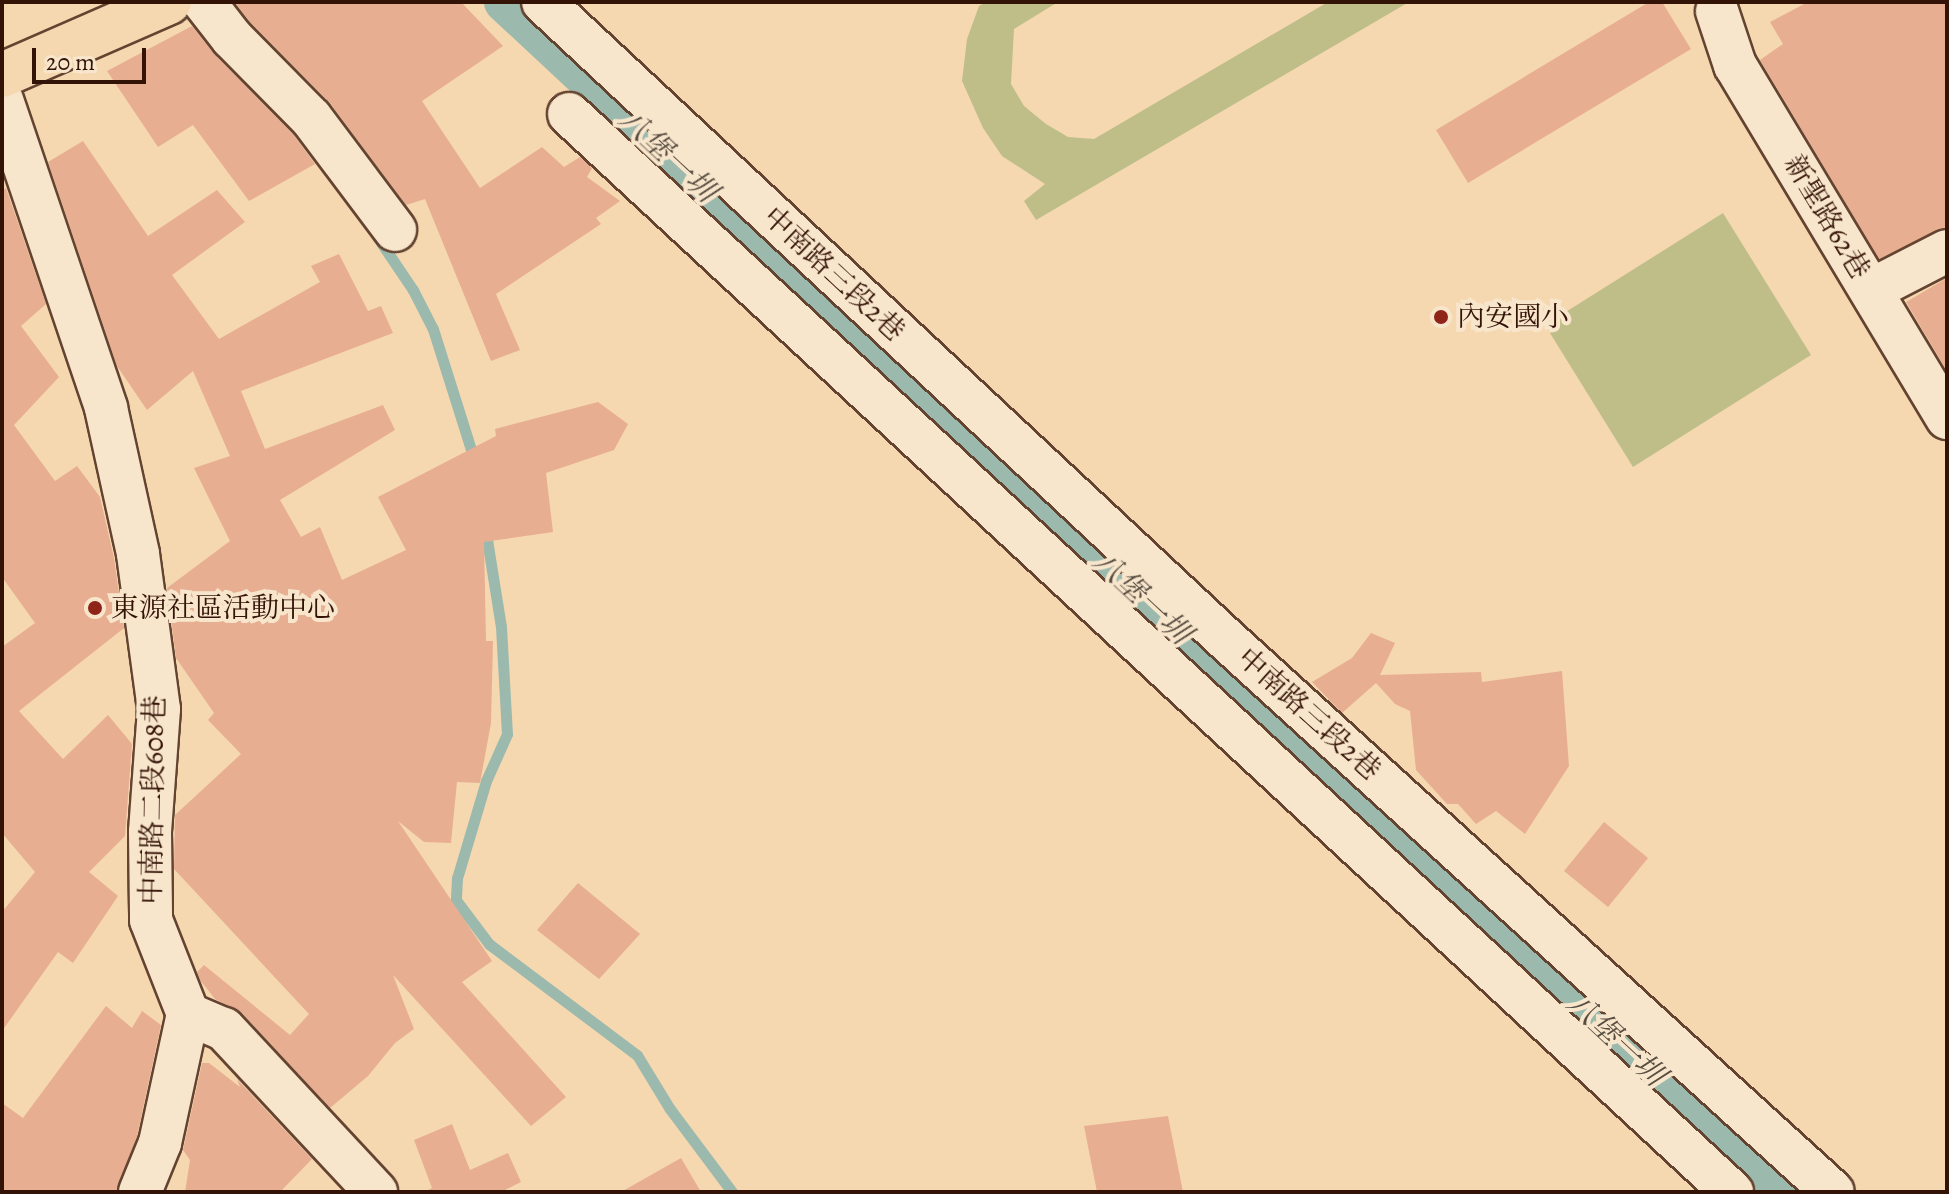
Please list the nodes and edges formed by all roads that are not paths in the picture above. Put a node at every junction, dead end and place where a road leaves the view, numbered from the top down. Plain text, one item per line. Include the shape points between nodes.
1 (169, 2) edge
2 (204, 2) edge
3 (543, 2) edge
4 (1719, 5) edge
5 (2, 75) edge
6 (2, 100) edge
7 (569, 114) dead end
8 (395, 230) dead end
9 (1947, 251) edge
10 (1871, 290) junction
11 (1947, 418) edge
12 (188, 1014) junction
13 (140, 1192) edge
14 (376, 1192) edge
15 (1732, 1192) edge
16 (1833, 1192) edge

1 - 5 main road
2 - 8 lane via 311,118
3 - 16 lane, 中南路三段2巷 via 1230,643
4 - 10 lane, 新聖路62巷 via 1735,65
6 - 12 lane, 中南路二段608巷 via 106,408 138,554 159,709 150,832 151,920
7 - 15 lane
9 - 10 lane
10 - 11 lane, 新聖路62巷
12 - 13 lane via 160,1143
12 - 14 lane via 224,1029

